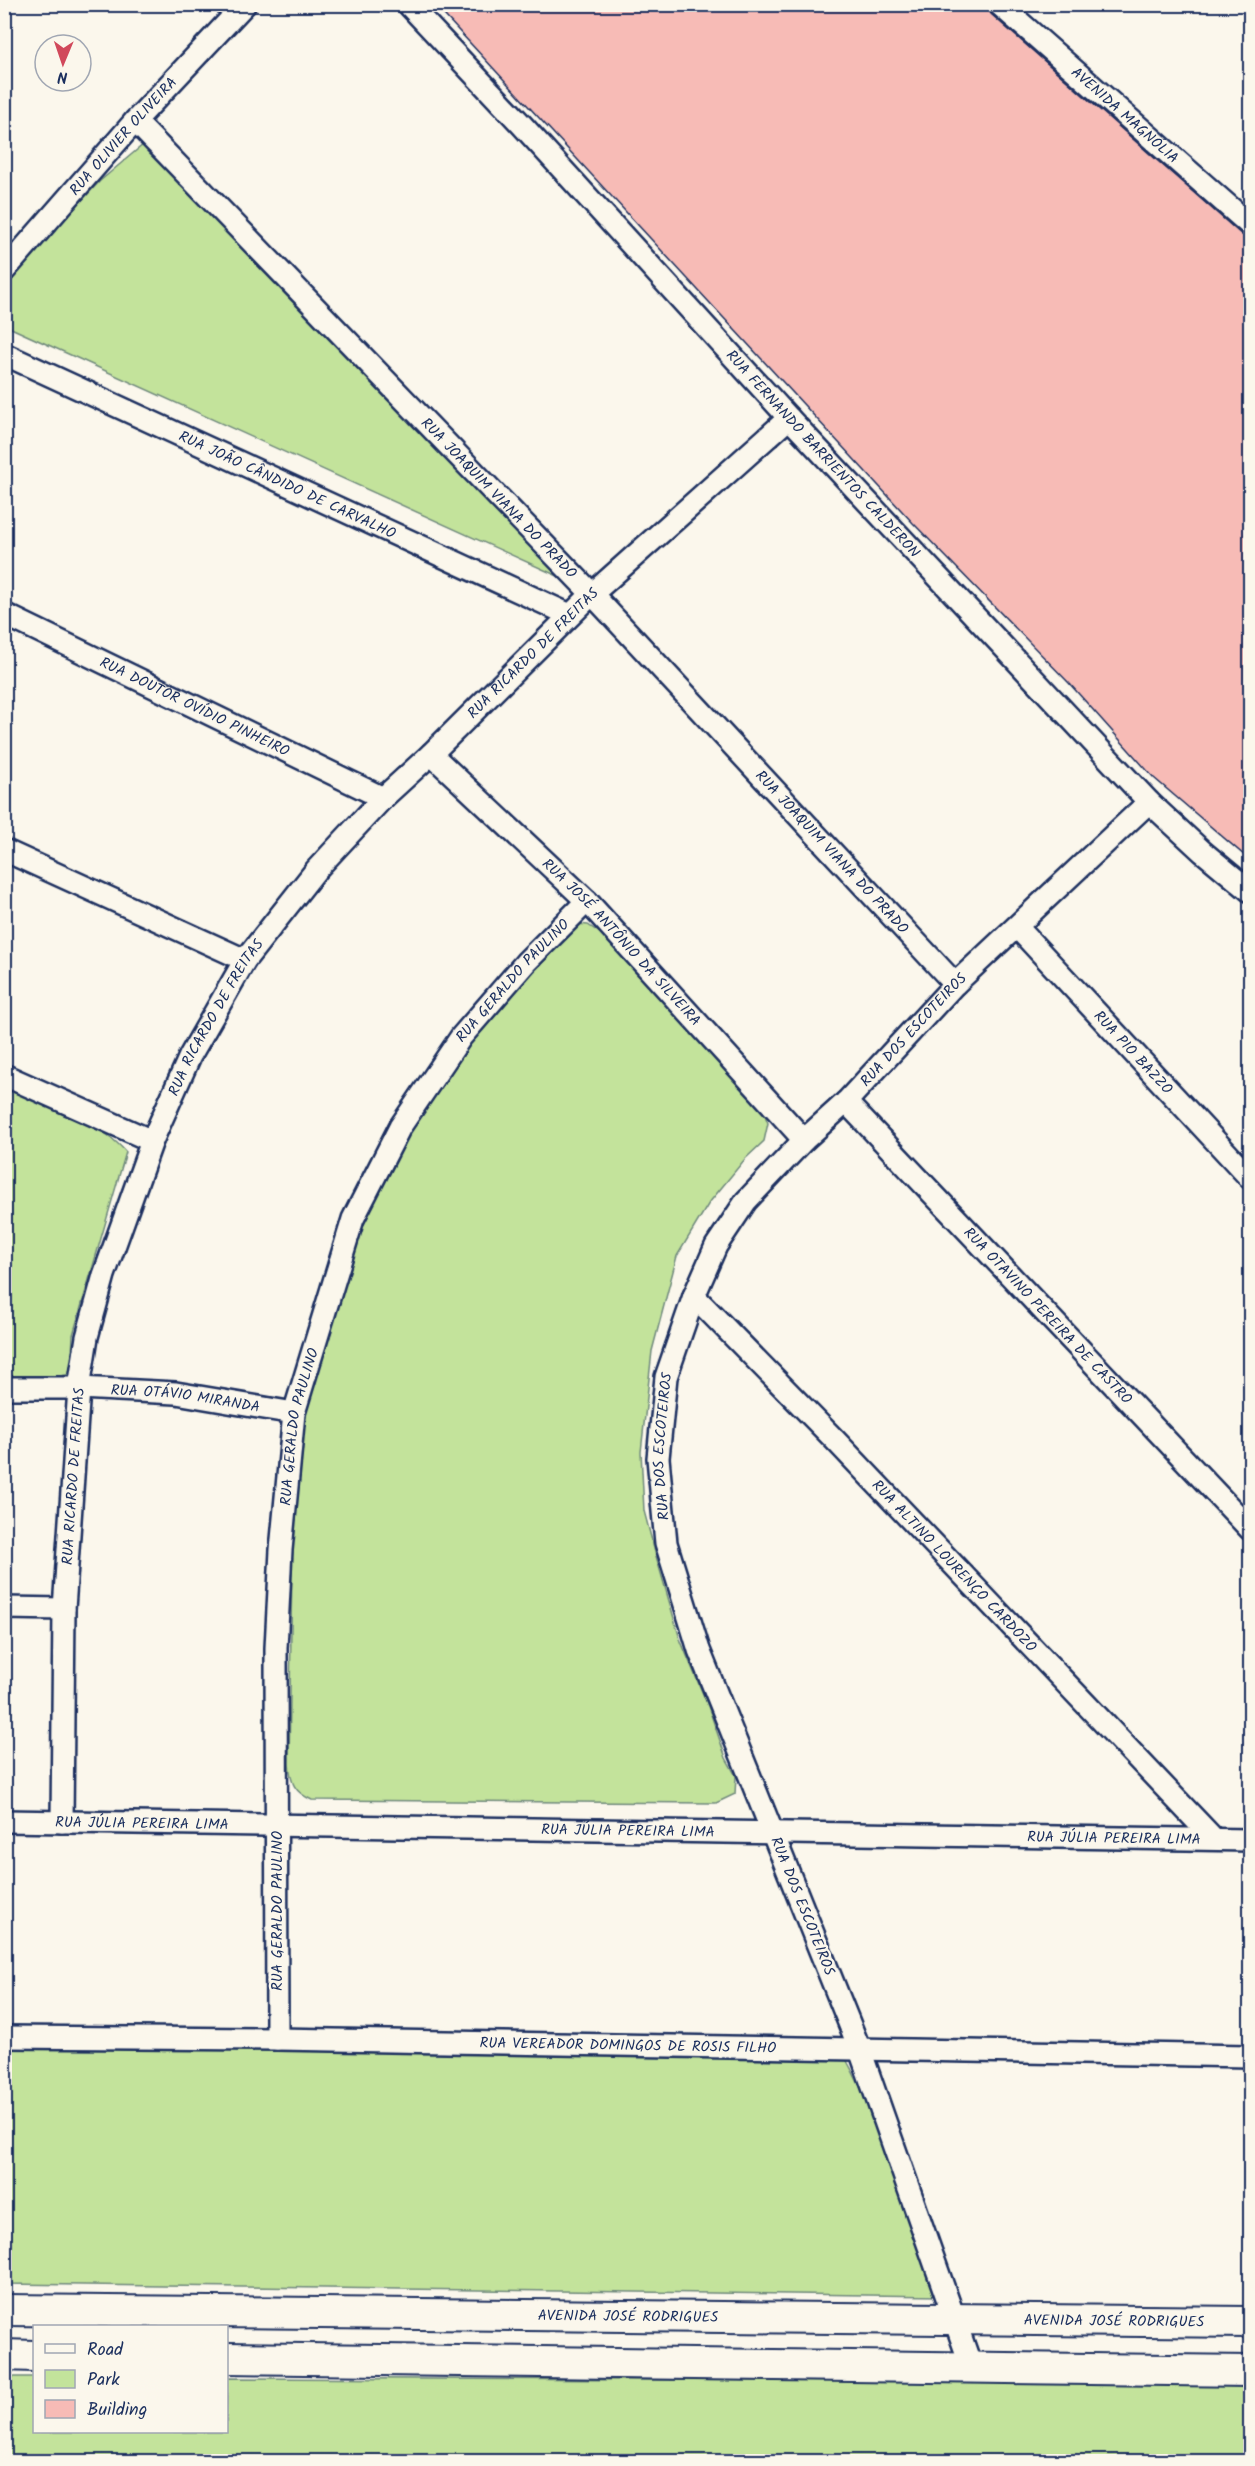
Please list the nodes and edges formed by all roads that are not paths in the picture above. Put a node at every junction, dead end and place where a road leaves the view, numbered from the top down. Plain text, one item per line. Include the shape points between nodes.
1 (245, 4) edge
2 (408, 4) edge
3 (999, 4) edge
4 (135, 121) junction
5 (1251, 225) edge
6 (4, 271) edge
7 (4, 354) edge
8 (789, 418) junction
9 (592, 594) junction
10 (4, 614) edge
11 (570, 615) junction
12 (431, 754) junction
13 (383, 798) junction
14 (1149, 802) junction
15 (4, 850) edge
16 (1251, 891) edge
17 (587, 901) junction
18 (1017, 927) junction
19 (245, 960) junction
20 (955, 984) junction
21 (4, 1075) edge
22 (846, 1102) junction
23 (804, 1140) junction
24 (152, 1141) junction
25 (1251, 1178) edge
26 (694, 1296) junction
27 (4, 1388) edge
28 (79, 1388) junction
29 (294, 1413) junction
30 (1251, 1529) edge
31 (4, 1608) edge
32 (64, 1609) junction
33 (4, 1821) edge
34 (62, 1822) junction
35 (278, 1825) junction
36 (774, 1832) junction
37 (1213, 1838) junction
38 (1251, 1840) edge
39 (4, 2037) edge
40 (277, 2039) junction
41 (860, 2050) junction
42 (1251, 2056) edge
43 (4, 2310) edge
44 (952, 2318) junction
45 (1251, 2322) edge
46 (4, 2355) edge
47 (33, 2356) edge
48 (228, 2358) edge
49 (971, 2366) junction
50 (1251, 2371) edge

1 - 4 street, RUA OLIVIER OLIVEIRA
2 - 8 street, RUA FERNANDO BARRIENTOS CALDERON
3 - 5 street, AVENIDA MAGNÓLIA
4 - 6 street, RUA OLIVIER OLIVEIRA
4 - 9 street, RUA JOAQUIM VIANA DO PRADO
7 - 11 street, RUA JOÃO CÂNDIDO DE CARVALHO
8 - 9 street, RUA RICARDO DE FREITAS
8 - 14 street, RUA FERNANDO BARRIENTOS CALDERON
9 - 11 street, RUA RICARDO DE FREITAS
9 - 20 street, RUA JOAQUIM VIANA DO PRADO
10 - 13 street, RUA DOUTOR OVÍDIO PINHEIRO
11 - 12 street, RUA RICARDO DE FREITAS
12 - 13 street, RUA RICARDO DE FREITAS
12 - 17 street, RUA JOSÉ ANTÔNIO DA SILVEIRA
13 - 19 street, RUA RICARDO DE FREITAS via 316,870
14 - 16 street, RUA FERNANDO BARRIENTOS CALDERON
14 - 18 street, RUA DOS ESCOTEIROS
15 - 19 street
17 - 23 street, RUA JOSÉ ANTÔNIO DA SILVEIRA
17 - 29 street, RUA GERALDO PAULINO via 526,962 461,1037 400,1127 353,1219
18 - 20 street, RUA DOS ESCOTEIROS
18 - 25 street, RUA PIO BAZZO
19 - 24 street, RUA RICARDO DE FREITAS via 190,1056
20 - 22 street, RUA DOS ESCOTEIROS
21 - 24 street
22 - 23 street, RUA DOS ESCOTEIROS
22 - 30 street, RUA OTAVINO PEREIRA DE CASTRO
23 - 26 street, RUA DOS ESCOTEIROS via 746,1201 716,1246
24 - 28 street, RUA RICARDO DE FREITAS via 104,1275
26 - 36 street, RUA DOS ESCOTEIROS via 666,1377 658,1458 666,1543 699,1650
26 - 37 street, RUA ALTINO LOURENÇO CARDOZO
27 - 28 street, RUA OTÁVIO MIRANDA
28 - 29 street, RUA OTÁVIO MIRANDA via 176,1393
28 - 32 street, RUA RICARDO DE FREITAS
29 - 35 street, RUA GERALDO PAULINO via 276,1648
31 - 32 street
32 - 34 street, RUA RICARDO DE FREITAS
33 - 34 street, RUA JÚLIA PEREIRA LIMA
34 - 35 street, RUA JÚLIA PEREIRA LIMA
35 - 36 street, RUA JÚLIA PEREIRA LIMA
35 - 40 street, RUA GERALDO PAULINO
36 - 37 street, RUA JÚLIA PEREIRA LIMA
36 - 41 street, RUA DOS ESCOTEIROS
37 - 38 street, RUA JÚLIA PEREIRA LIMA
39 - 40 street, RUA VEREADOR DOMINGOS DE ROSIS FILHO
40 - 41 street, RUA VEREADOR DOMINGOS DE ROSIS FILHO
41 - 42 street, RUA VEREADOR DOMINGOS DE ROSIS FILHO
41 - 44 street, RUA DOS ESCOTEIROS
43 - 44 street, AVENIDA JOSÉ RODRIGUES
44 - 45 street, AVENIDA JOSÉ RODRIGUES
44 - 49 street, RUA DOS ESCOTEIROS
46 - 47 street
48 - 49 street
49 - 50 street

